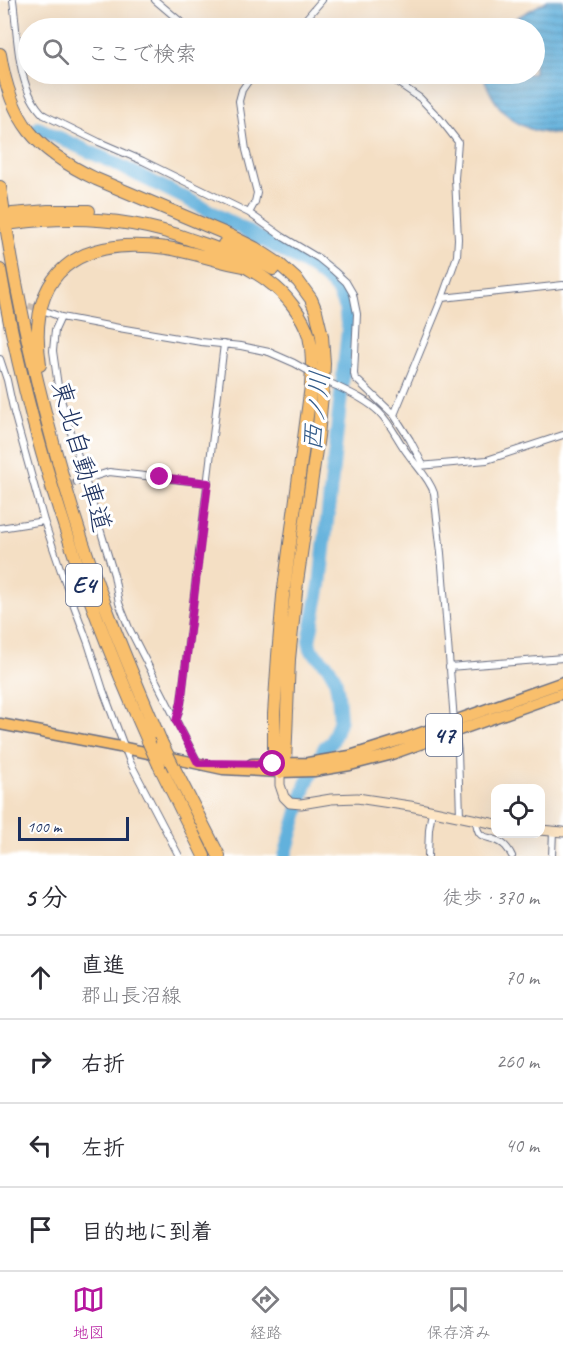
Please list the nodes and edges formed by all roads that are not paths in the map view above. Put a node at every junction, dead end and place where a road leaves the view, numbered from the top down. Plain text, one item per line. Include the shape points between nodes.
1 (13, 0) edge
2 (155, 0) edge
3 (322, 0) edge
4 (176, 18) edge
5 (307, 18) edge
6 (18, 44) edge
7 (0, 54) edge
8 (27, 84) edge
9 (245, 84) edge
10 (400, 84) edge
11 (0, 187) edge
12 (249, 213) junction
13 (245, 266) junction
14 (0, 270) edge
15 (563, 285) edge
16 (442, 298) junction
17 (0, 309) edge
18 (45, 311) tunnel mouth
19 (316, 311) junction
20 (61, 317) junction
21 (224, 344) junction
22 (0, 358) edge
23 (394, 415) junction
24 (34, 423) junction
25 (563, 435) edge
26 (421, 465) junction
27 (86, 479) junction
28 (77, 482) tunnel mouth
29 (208, 483) junction
30 (45, 491) tunnel mouth
31 (36, 494) junction
32 (74, 515) junction
33 (45, 521) junction
34 (0, 528) edge
35 (563, 658) edge
36 (449, 667) junction
37 (563, 682) edge
38 (563, 693) edge
39 (176, 721) junction
40 (0, 724) edge
41 (455, 726) junction
42 (125, 748) junction
43 (198, 763) junction
44 (279, 766) junction
45 (432, 811) junction
46 (460, 816) junction
47 (476, 819) junction
48 (491, 823) edge
49 (558, 832) edge
50 (177, 855) edge
51 (204, 856) edge
52 (219, 856) edge
53 (428, 856) edge
54 (512, 856) edge
55 (552, 856) edge

1 - 6 street
2 - 4 street
3 - 5 street
7 - 19 highway via 14,107 24,126 51,153 96,179 255,248 298,281
8 - 12 street via 44,115
9 - 12 street via 239,101 257,193
10 - 16 street via 420,98 458,142 454,178 457,256
11 - 32 highway, 東北自動車道 / E4 via 26,332
12 - 23 street via 318,258 345,282 353,294 357,314 355,378
13 - 19 highway via 233,256 202,243 137,224 13,219 48,211 100,212 132,215 189,230 274,270
13 - 32 highway via 170,249 127,245 80,256 54,278 40,307 38,343
13 - 44 highway via 271,283 297,310 313,357 280,626 274,714
14 - 24 highway, 東北自動車道 / E4
15 - 16 street
16 - 23 street
17 - 24 highway
18 - 20 street
19 - 44 highway via 322,336 323,386 297,582
20 - 21 street
20 - 27 street via 55,330 53,361
21 - 26 street, bridge via 269,352 365,402 379,412 406,452
21 - 29 street
22 - 31 street
23 - 26 street
24 - 51 highway, 東北自動車道 / E4, bridge via 61,518 115,667
25 - 26 street via 487,460
26 - 36 street via 435,498
27 - 28 street
27 - 29 street via 109,472
27 - 39 street via 119,603
29 - 39 street
30 - 31 street
31 - 33 street
32 - 52 highway, 東北自動車道 / E4, bridge via 102,597 162,744
33 - 34 street
33 - 42 street
35 - 36 street
36 - 41 street
37 - 41 main road, 47
38 - 41 main road, 47
39 - 43 street
40 - 42 main road, 47
41 - 44 main road, 47 via 325,765
41 - 46 street
42 - 43 main road, 47
42 - 50 street
43 - 44 main road, 47 via 223,769
44 - 45 street via 280,785 290,803 357,798
45 - 46 street
45 - 53 street
46 - 47 street
47 - 48 street
47 - 54 street via 479,834 503,844
49 - 55 street

